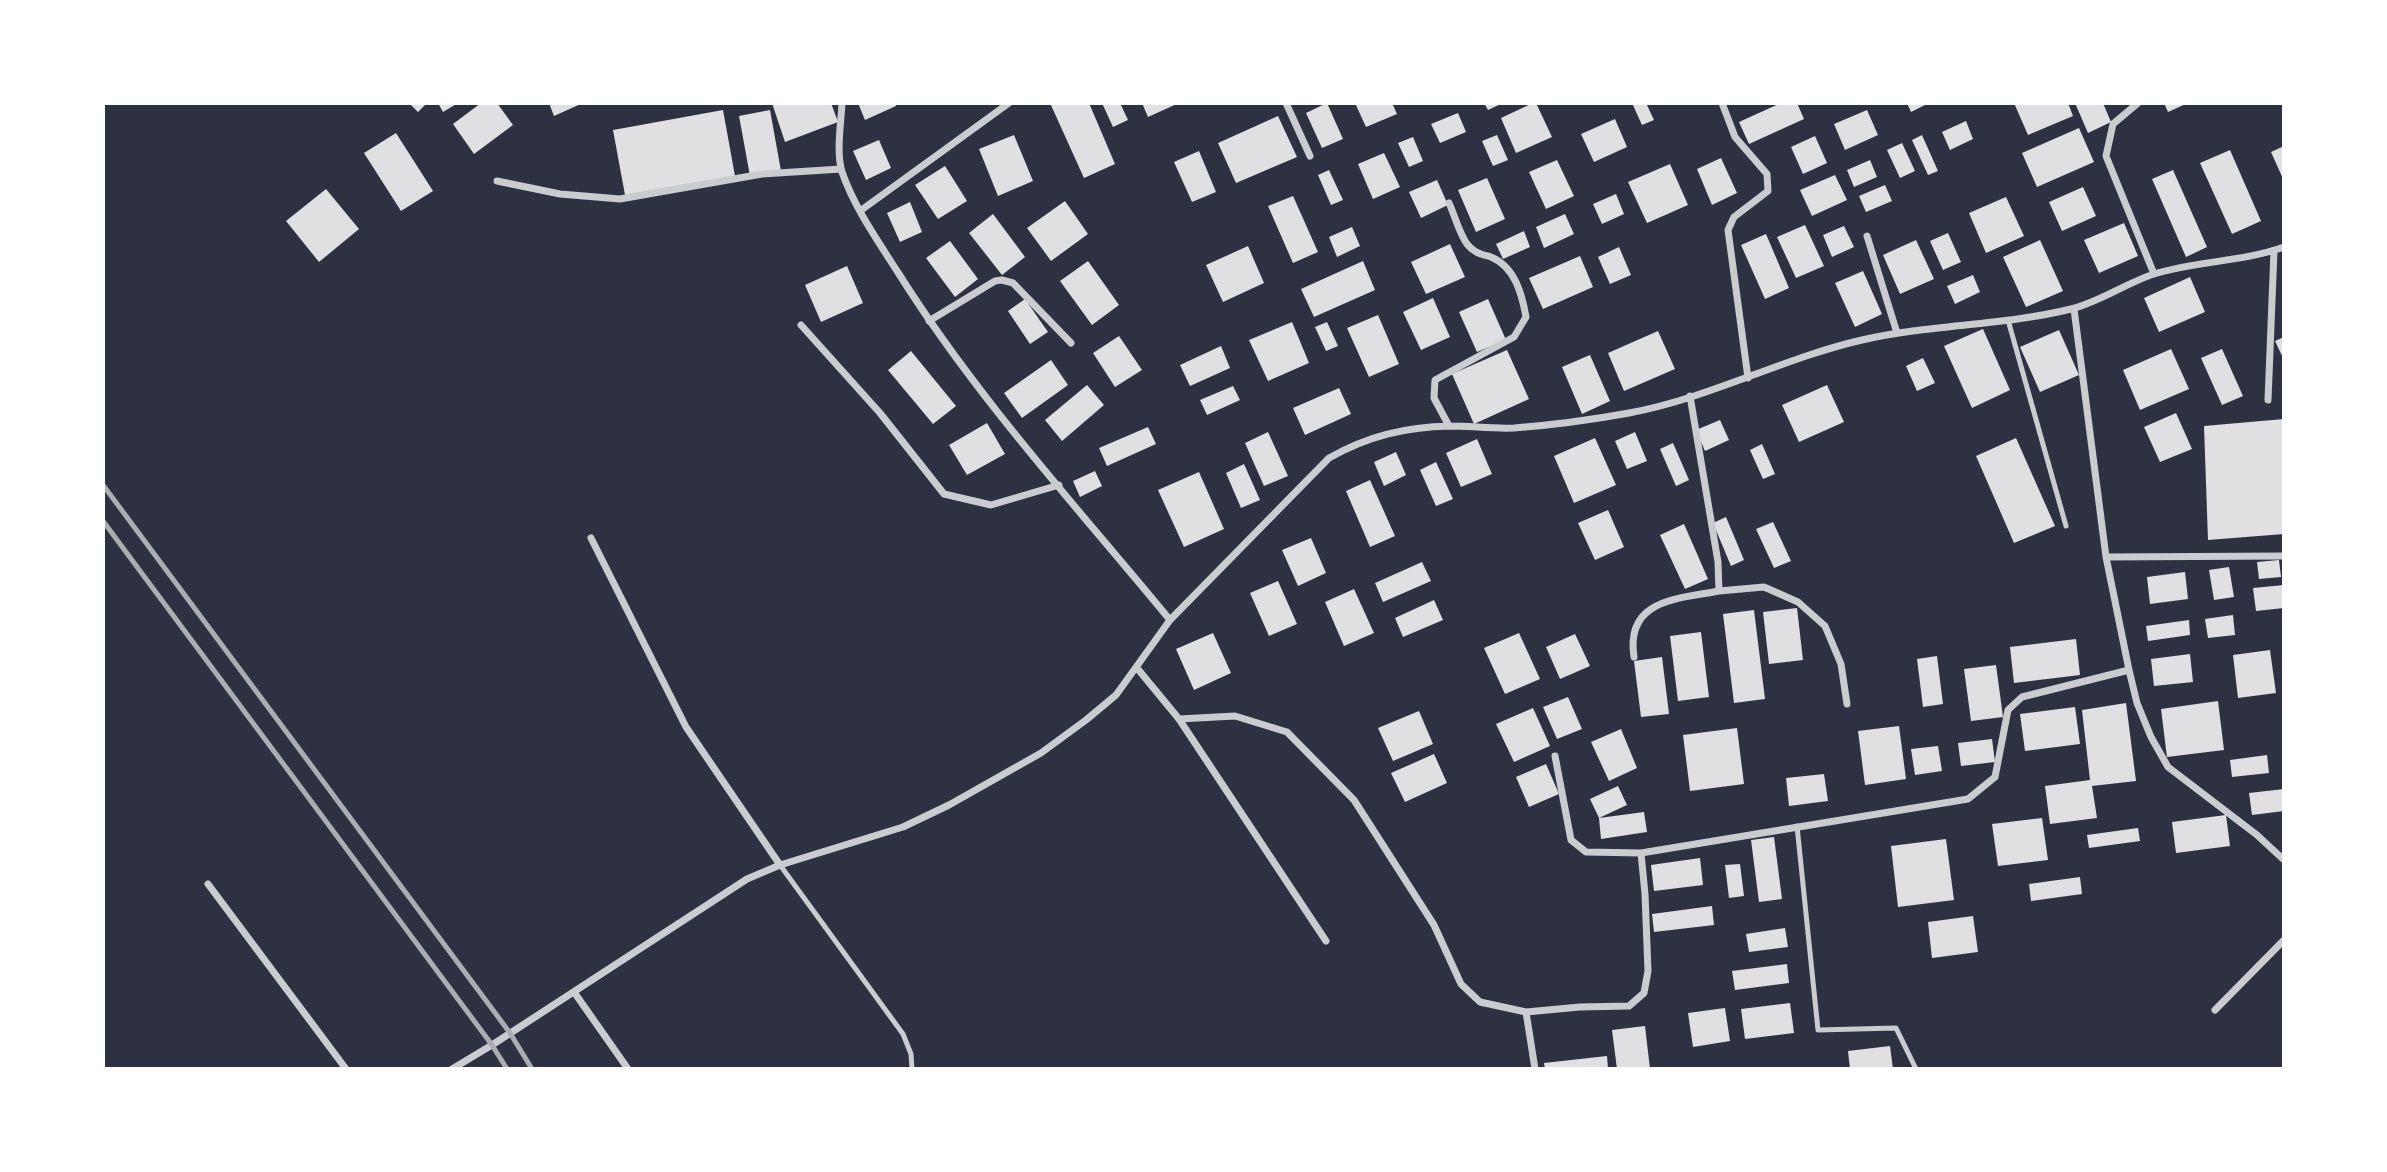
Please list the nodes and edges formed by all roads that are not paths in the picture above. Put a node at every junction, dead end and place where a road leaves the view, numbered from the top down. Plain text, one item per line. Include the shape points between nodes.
1 (842, 103) edge
2 (1009, 103) edge
3 (1286, 103) edge
4 (1722, 103) edge
5 (2138, 103) edge
6 (1310, 156) dead end
7 (841, 169) junction
8 (497, 181) dead end
9 (1449, 203) dead end
10 (860, 211) junction
11 (1867, 236) dead end
12 (2284, 247) edge
13 (2274, 251) junction
14 (2154, 274) junction
15 (2074, 309) junction
16 (2007, 320) junction
17 (929, 321) junction
18 (801, 325) dead end
19 (1897, 333) junction
20 (1071, 343) dead end
21 (1748, 378) junction
22 (1690, 396) junction
23 (2268, 400) dead end
24 (1449, 426) junction
25 (1059, 485) junction
26 (2066, 527) dead end
27 (592, 538) dead end
28 (2284, 556) edge
29 (2106, 557) junction
30 (1719, 591) junction
31 (1170, 621) junction
32 (1634, 657) dead end
33 (1137, 668) junction
34 (2129, 670) junction
35 (1847, 704) dead end
36 (1179, 719) junction
37 (1555, 756) dead end
38 (1797, 826) junction
39 (1641, 853) junction
40 (2284, 860) edge
41 (780, 865) junction
42 (208, 884) dead end
43 (2284, 940) edge
44 (1326, 941) dead end
45 (574, 992) junction
46 (2215, 1010) dead end
47 (1526, 1012) junction
48 (346, 1069) edge
49 (452, 1069) edge
50 (628, 1069) edge
51 (912, 1069) edge
52 (1535, 1069) edge
53 (1916, 1069) edge

1 - 7 street
2 - 10 street
3 - 6 street
4 - 21 street via 1735,138 1767,174 1768,191 1734,217 1728,230
5 - 14 street via 2113,124 2106,156
7 - 8 street via 762,174 620,199 560,194
7 - 10 street
9 - 24 street via 1467,243 1509,272 1521,290 1526,317 1514,337 1435,380 1434,398
10 - 17 street
11 - 19 street
12 - 13 street
13 - 14 street
13 - 23 street
14 - 15 street
15 - 16 street
15 - 29 street
16 - 19 street
16 - 26 lane
17 - 20 street via 1002,280 1013,283
17 - 25 street via 993,408
18 - 25 street via 944,494 991,505
19 - 21 street via 1825,349
21 - 22 street
22 - 24 street via 1581,421 1511,428
22 - 30 street
24 - 31 street via 1381,434 1329,458
25 - 31 street
27 - 41 street via 685,727
28 - 29 street
29 - 34 street
30 - 32 street via 1654,606 1641,618 1631,640
30 - 35 street via 1764,587 1798,602 1825,626 1841,664
31 - 33 street
33 - 36 street
33 - 41 street via 1116,695 1086,720 996,780 903,827
34 - 38 street via 2022,697 2008,710 1995,777 1968,799
34 - 40 street via 2137,703 2168,767
36 - 44 street
36 - 47 street via 1236,716 1287,732 1354,800 1434,925 1461,984 1480,1002
37 - 39 street via 1571,840 1586,852
38 - 39 street
38 - 53 lane via 1818,1030 1896,1028
39 - 47 street via 1648,971 1644,993 1629,1006
41 - 45 street via 708,902
41 - 51 lane via 903,1034
42 - 48 street
43 - 46 street
45 - 49 street
45 - 50 street
47 - 52 street

